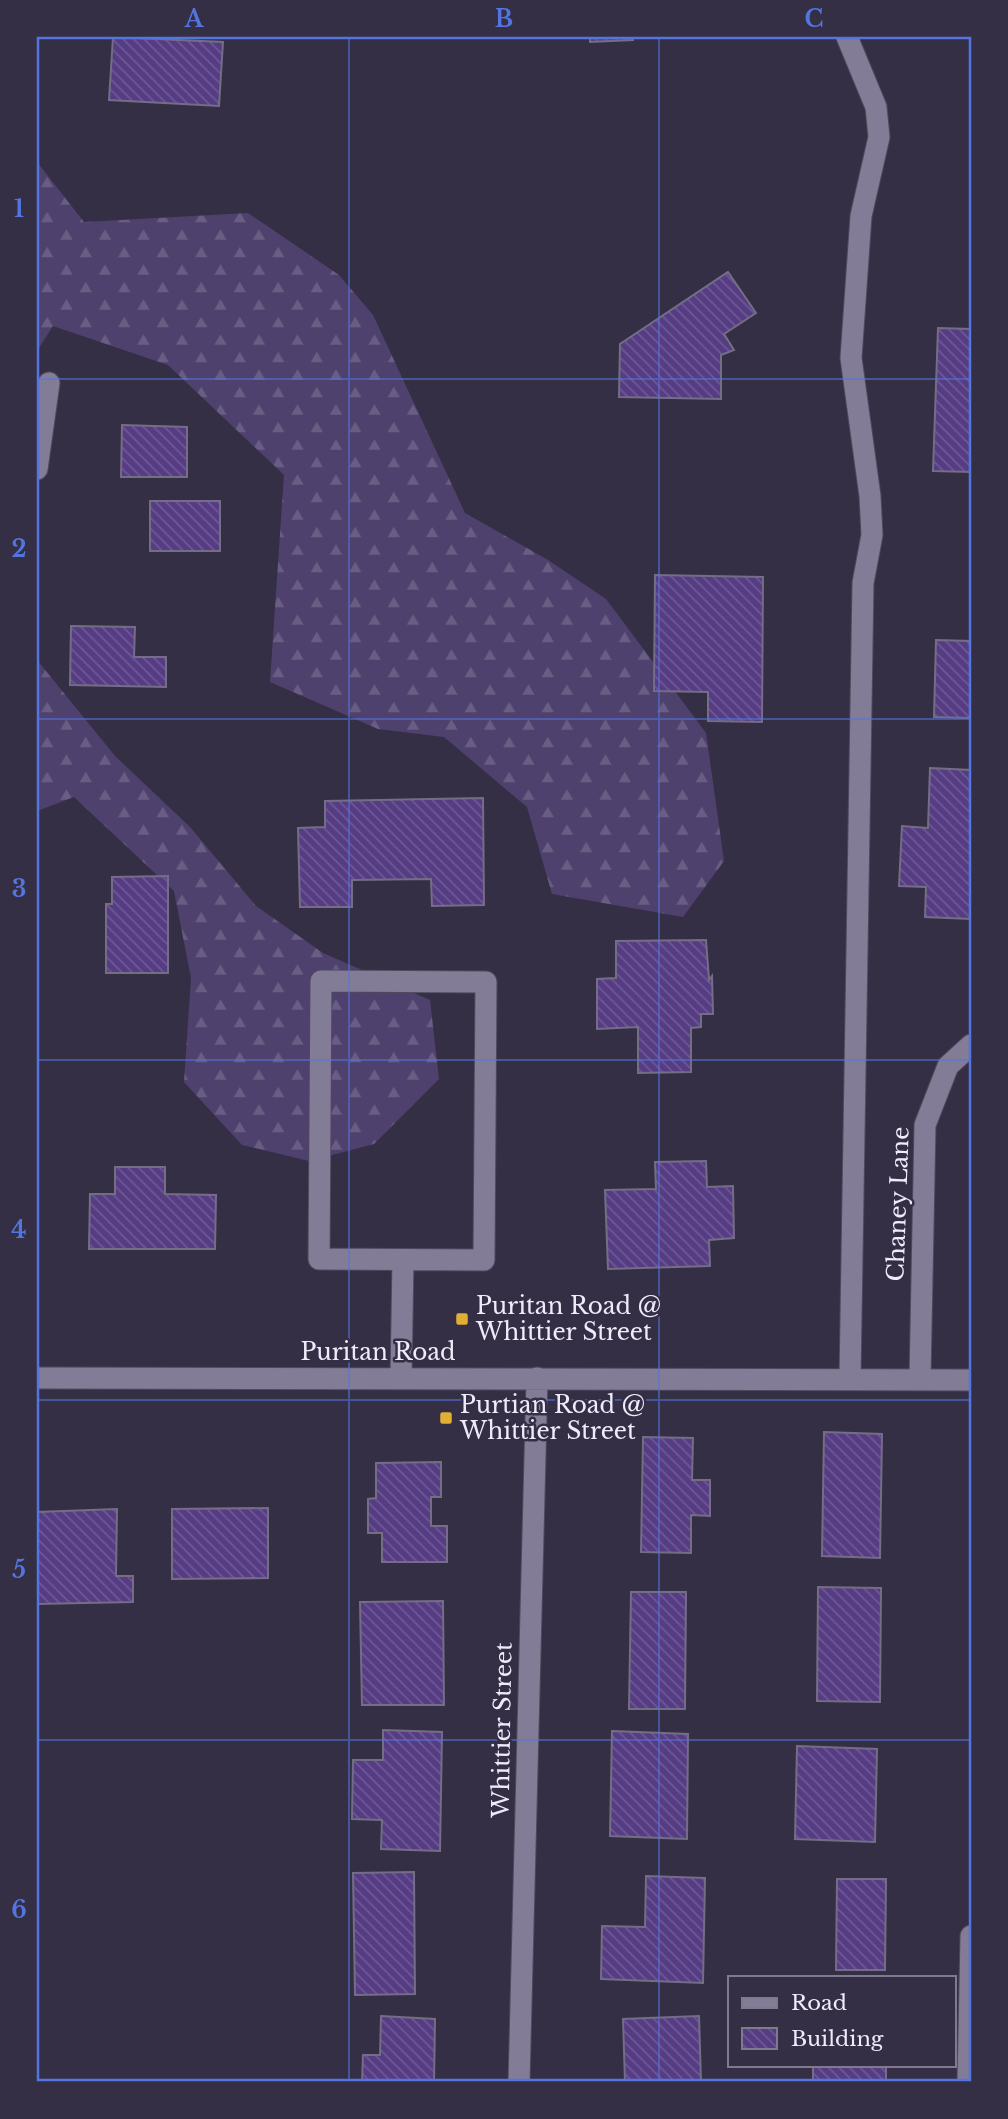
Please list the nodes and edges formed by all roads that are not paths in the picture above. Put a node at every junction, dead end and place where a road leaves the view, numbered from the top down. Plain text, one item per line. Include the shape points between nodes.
1 (847, 37) edge
2 (49, 383) dead end
3 (37, 469) edge
4 (971, 1045) edge
5 (402, 1260) junction
6 (37, 1378) edge
7 (401, 1378) junction
8 (537, 1378) junction
9 (850, 1379) junction
10 (920, 1379) junction
11 (971, 1380) edge
12 (971, 1937) edge
13 (519, 2082) edge
14 (968, 2082) edge

1 - 9 street via 876,107 879,137 861,216 851,358 872,535 863,583
2 - 3 street
4 - 10 street, Chaney Lane via 948,1066 925,1125
5 - 5 street via 319,1259 321,981 486,982 485,1260
5 - 7 street
6 - 7 street, Puritan Road
7 - 8 street, Puritan Road
8 - 9 street, Puritan Road
8 - 13 street, Whittier Street
9 - 10 street, Puritan Road
10 - 11 street, Puritan Road
12 - 14 street

